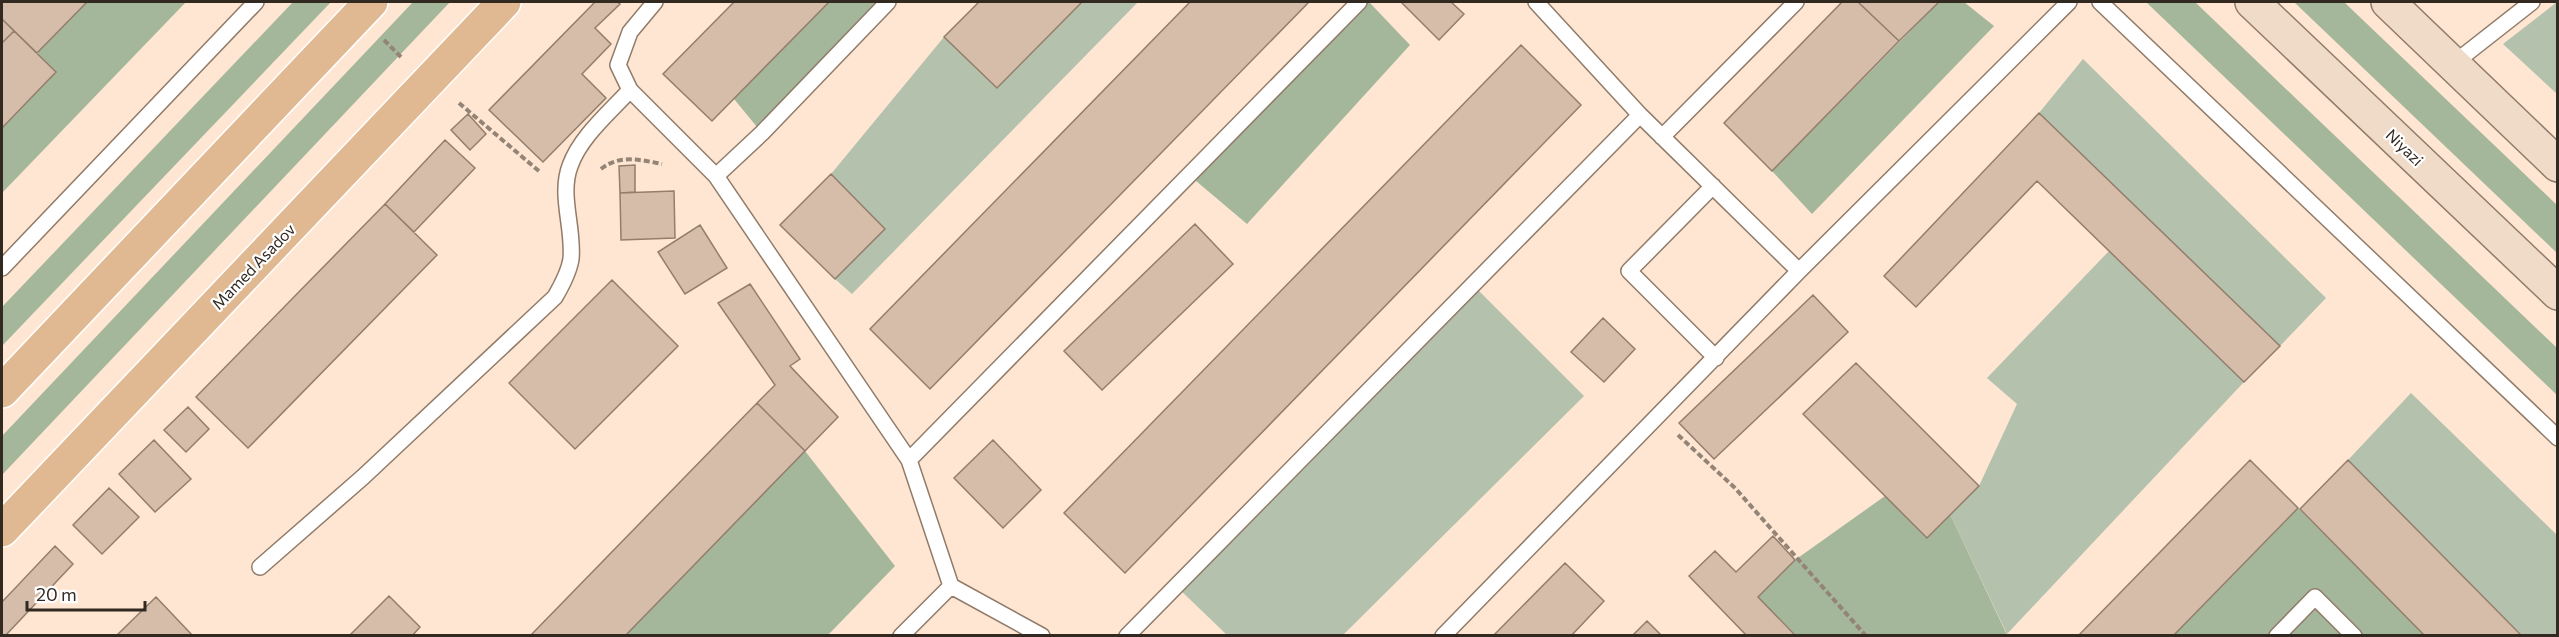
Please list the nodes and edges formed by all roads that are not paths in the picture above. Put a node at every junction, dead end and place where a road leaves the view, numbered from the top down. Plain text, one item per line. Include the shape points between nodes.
1 (256, 2) edge
2 (504, 2) edge
3 (655, 2) edge
4 (888, 2) edge
5 (1359, 2) edge
6 (1536, 2) edge
7 (1796, 2) edge
8 (2069, 2) edge
9 (2100, 2) edge
10 (2252, 2) edge
11 (2388, 2) edge
12 (2532, 2) edge
13 (364, 8) edge
14 (2453, 64) junction
15 (630, 90) junction
16 (1640, 115) junction
17 (1662, 137) junction
18 (2558, 165) edge
19 (716, 176) junction
20 (1713, 186) junction
21 (2, 268) edge
22 (1799, 271) junction
23 (2558, 293) edge
24 (1716, 358) junction
25 (2, 391) edge
26 (2558, 438) edge
27 (909, 460) junction
28 (2, 530) edge
29 (260, 567) dead end
30 (951, 586) junction
31 (901, 636) edge
32 (1042, 636) edge
33 (1127, 636) edge
34 (1443, 636) edge
35 (2277, 636) edge
36 (2354, 636) edge

1 - 21 lane
2 - 28 main road, Mamed Asadov
3 - 15 lane via 630,32 618,65
4 - 19 lane
5 - 27 lane
6 - 16 lane
7 - 17 lane
8 - 22 lane
9 - 26 lane
10 - 23 main road, Niyazi
11 - 14 main road
12 - 14 lane
13 - 25 main road
14 - 18 main road
15 - 19 lane
15 - 29 lane via 581,145 570,165 566,180 571,258 555,297 363,477
16 - 17 lane
16 - 33 lane
17 - 20 lane
19 - 27 lane
20 - 22 lane
20 - 24 lane via 1629,271
22 - 24 lane
24 - 34 lane
27 - 30 lane
30 - 31 lane
30 - 32 lane
35 - 36 lane via 2315,597

